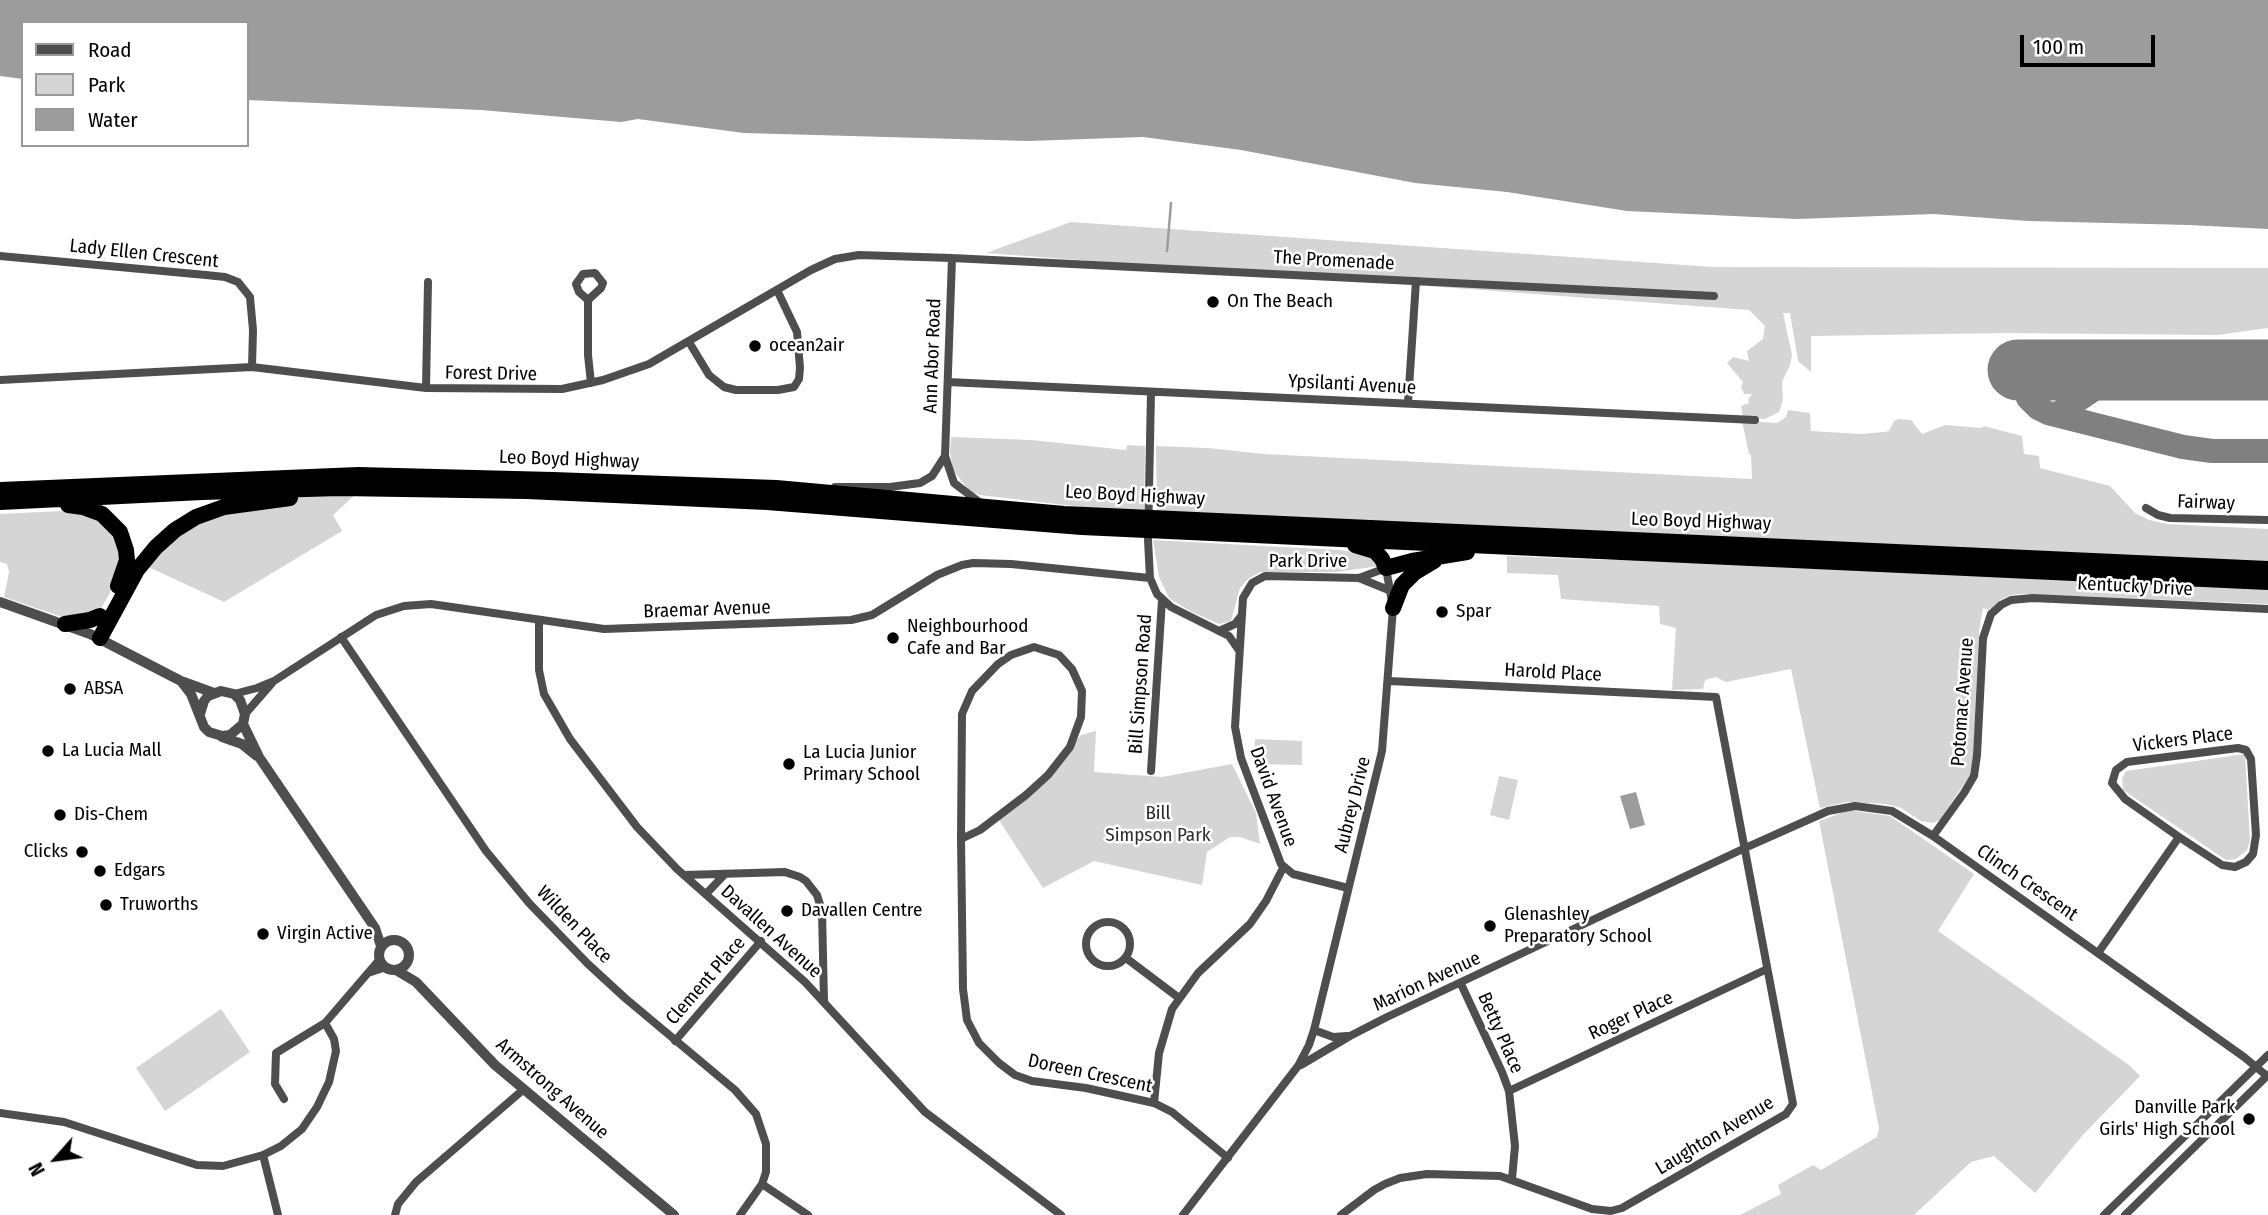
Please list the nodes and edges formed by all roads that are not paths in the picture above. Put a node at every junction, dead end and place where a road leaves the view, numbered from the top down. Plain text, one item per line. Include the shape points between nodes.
1 (0, 256) edge
2 (952, 258) junction
3 (1416, 281) junction
4 (428, 282) dead end
5 (777, 290) junction
6 (1714, 296) dead end
7 (588, 300) dead end
8 (689, 342) junction
9 (253, 367) junction
10 (0, 380) edge
11 (948, 382) junction
12 (591, 383) junction
13 (426, 388) junction
14 (1151, 392) junction
15 (1408, 403) junction
16 (1755, 420) dead end
17 (944, 456) junction
18 (340, 488) junction
19 (776, 488) junction
20 (0, 490) edge
21 (34, 501) junction
22 (0, 502) edge
23 (988, 508) junction
24 (2146, 508) dead end
25 (2268, 520) edge
26 (1133, 524) junction
27 (1161, 525) junction
28 (1337, 539) junction
29 (1529, 547) junction
30 (1459, 552) junction
31 (1386, 568) junction
32 (2268, 569) edge
33 (1150, 578) junction
34 (1359, 578) junction
35 (2268, 582) edge
36 (1162, 600) junction
37 (1392, 600) junction
38 (0, 602) edge
39 (2001, 605) joint
40 (2268, 609) edge
41 (1242, 615) junction
42 (104, 620) junction
43 (539, 621) junction
44 (65, 624) junction
45 (1219, 631) junction
46 (341, 637) junction
47 (101, 639) junction
48 (1239, 652) junction
49 (181, 681) junction
50 (274, 681) junction
51 (1389, 681) junction
52 (214, 693) junction
53 (234, 694) junction
54 (1716, 697) joint
55 (200, 714) junction
56 (244, 719) junction
57 (222, 737) junction
58 (259, 757) junction
59 (1151, 771) dead end
60 (1933, 836) junction
61 (2179, 837) junction
62 (961, 839) junction
63 (1745, 848) junction
64 (1283, 867) junction
65 (724, 874) junction
66 (684, 875) junction
67 (1348, 888) junction
68 (706, 894) junction
69 (375, 928) junction
70 (393, 939) junction
71 (761, 941) junction
72 (381, 946) junction
73 (2098, 953) junction
74 (1126, 958) junction
75 (409, 959) junction
76 (387, 965) junction
77 (1768, 969) junction
78 (416, 982) junction
79 (1461, 984) junction
80 (1179, 998) junction
81 (824, 1002) junction
82 (325, 1023) junction
83 (1314, 1030) junction
84 (1350, 1036) junction
85 (676, 1041) junction
86 (1309, 1045) joint
87 (2268, 1055) edge
88 (1298, 1066) junction
89 (2256, 1066) junction
90 (2267, 1076) edge
91 (524, 1089) junction
92 (1508, 1091) junction
93 (284, 1098) dead end
94 (1154, 1102) junction
95 (0, 1113) edge
96 (263, 1156) junction
97 (1228, 1158) junction
98 (1512, 1179) junction
99 (762, 1184) junction
100 (278, 1215) edge
101 (395, 1215) edge
102 (674, 1215) edge
103 (740, 1215) edge
104 (808, 1215) edge
105 (1061, 1215) edge
106 (1183, 1215) edge
107 (1340, 1215) edge
108 (2104, 1215) edge
109 (2125, 1215) edge

1 - 9 street, Lady Ellen Crescent via 238,282 250,297
2 - 3 street, The Promenade
2 - 5 street, Forest Drive via 848,256 821,265
2 - 11 street, Ann Abor Road
3 - 6 street, The Promenade
3 - 15 street
4 - 13 street
5 - 8 street, Forest Drive
5 - 8 street via 797,332 800,368 794,387 724,387 709,375
7 - 12 street
8 - 12 street, Forest Drive via 649,364
9 - 10 street, Forest Drive
9 - 13 street, Forest Drive
11 - 14 street, Ypsilanti Avenue
11 - 17 street, Ann Abor Road
12 - 13 street, Forest Drive via 551,390
14 - 15 street, Ypsilanti Avenue
14 - 33 street
15 - 16 street, Ypsilanti Avenue
17 - 19 street via 932,476 906,486
17 - 23 street, Ann Abor Road via 954,483
18 - 21 highway, Leo Boyd Highway
18 - 26 highway, Leo Boyd Highway via 691,497 1041,525
18 - 42 highway via 224,507 186,524 146,557
19 - 20 highway, Leo Boyd Highway via 358,475
19 - 23 highway, Leo Boyd Highway
21 - 22 highway, Leo Boyd Highway
21 - 42 highway via 92,509 120,532 126,550 125,569
23 - 26 highway, Leo Boyd Highway
24 - 25 street, Fairway via 2170,518
26 - 27 highway, Leo Boyd Highway
27 - 28 highway, Leo Boyd Highway
27 - 32 highway, Leo Boyd Highway
28 - 29 highway, Leo Boyd Highway
28 - 31 highway via 1375,551
29 - 30 highway
29 - 35 highway, Leo Boyd Highway
30 - 31 highway
30 - 37 highway via 1414,573
31 - 34 street, Park Drive
31 - 37 street, Aubrey Drive
33 - 36 street
33 - 43 street, Braemar Avenue via 973,563 943,572 872,615 851,620 604,629
34 - 37 street, Park Drive
34 - 41 street, Park Drive via 1265,576 1248,587
36 - 45 street
36 - 59 street, Bill Simpson Road
37 - 51 street, Aubrey Drive
38 - 44 street
39 - 40 street, Kentucky Drive via 2033,598
39 - 60 street, Potomac Avenue via 1984,629 1974,776
41 - 45 street
41 - 48 street, Park Drive
42 - 44 highway
42 - 47 highway
43 - 46 street, Braemar Avenue via 416,604 383,612
43 - 66 street, Davallen Avenue via 540,682 550,707 611,795
44 - 47 street
45 - 48 street via 1233,639
46 - 50 street, Braemar Avenue
46 - 85 street, Wilden Place via 508,878 580,957
47 - 49 street
48 - 64 street, David Avenue via 1237,741
49 - 52 street
49 - 55 street
50 - 53 street, Braemar Avenue
50 - 56 street, Braemar Avenue
51 - 54 street, Harold Place
51 - 67 street, Aubrey Drive via 1381,758
52 - 53 street
52 - 55 street via 204,701
53 - 56 street
54 - 63 street, Laughton Avenue
55 - 57 street via 204,727
56 - 57 street via 230,735
56 - 58 street
57 - 58 street
58 - 69 street
60 - 63 street, Clinch Crescent via 1892,811 1855,806 1828,811
60 - 73 street, Clinch Crescent
61 - 61 street, Vickers Place via 2119,794 2112,783 2116,770 2138,760 2246,750 2251,759 2256,835 2250,859 2227,868
61 - 73 street
62 - 62 street, Doreen Crescent via 960,723 967,699 1011,654 1034,648 1059,654 1082,691 1081,718 1070,747 1026,795
62 - 94 street, Doreen Crescent via 963,989 967,1020 979,1043 1020,1077
63 - 77 street, Laughton Avenue
63 - 79 street, Marion Avenue
64 - 67 street, David Avenue via 1293,874
64 - 80 street, David Avenue via 1250,924 1198,973
65 - 66 street
65 - 68 street
65 - 81 street via 785,872 812,887 824,924
66 - 68 street, Davallen Avenue
67 - 83 street, Aubrey Drive
68 - 71 street, Davallen Avenue
69 - 70 street
69 - 72 street
70 - 72 street
70 - 75 street via 406,946
71 - 81 street, Davallen Avenue
71 - 85 street, Clement Place
72 - 76 street
73 - 89 street, Clinch Crescent
74 - 74 street via 1111,966 1095,962 1086,947 1090,930 1105,922 1122,926 1130,941
74 - 80 street
75 - 76 street via 404,966
75 - 78 street, Armstrong Avenue
76 - 78 street, Armstrong Avenue
76 - 82 street via 370,972
77 - 92 street, Roger Place
77 - 98 street, Laughton Avenue via 1794,1098 1786,1114 1611,1211 1592,1209
78 - 91 street, Armstrong Avenue via 478,1049
79 - 84 street, Marion Avenue
79 - 92 street, Betty Place
80 - 94 street, David Avenue via 1162,1040
81 - 105 street, Davallen Avenue via 925,1112
82 - 93 street via 276,1053 275,1084
82 - 96 street via 336,1051 323,1096 302,1129
83 - 84 street via 1333,1037
83 - 86 street, Aubrey Drive
84 - 88 street, Marion Avenue
85 - 99 street, Wilden Place via 757,1114 767,1152
86 - 88 street, Marion Avenue
87 - 89 street
88 - 97 street, Marion Avenue
89 - 90 street, Clinch Crescent
89 - 108 street
90 - 109 street
91 - 101 street via 416,1182
91 - 102 street, Armstrong Avenue
92 - 98 street, Betty Place via 1515,1146
94 - 97 street, Doreen Crescent
95 - 96 street via 64,1122 197,1165 223,1166
96 - 100 street
97 - 106 street, Marion Avenue
98 - 107 street, Laughton Avenue via 1414,1175 1374,1190
99 - 103 street, Wilden Place
99 - 104 street

